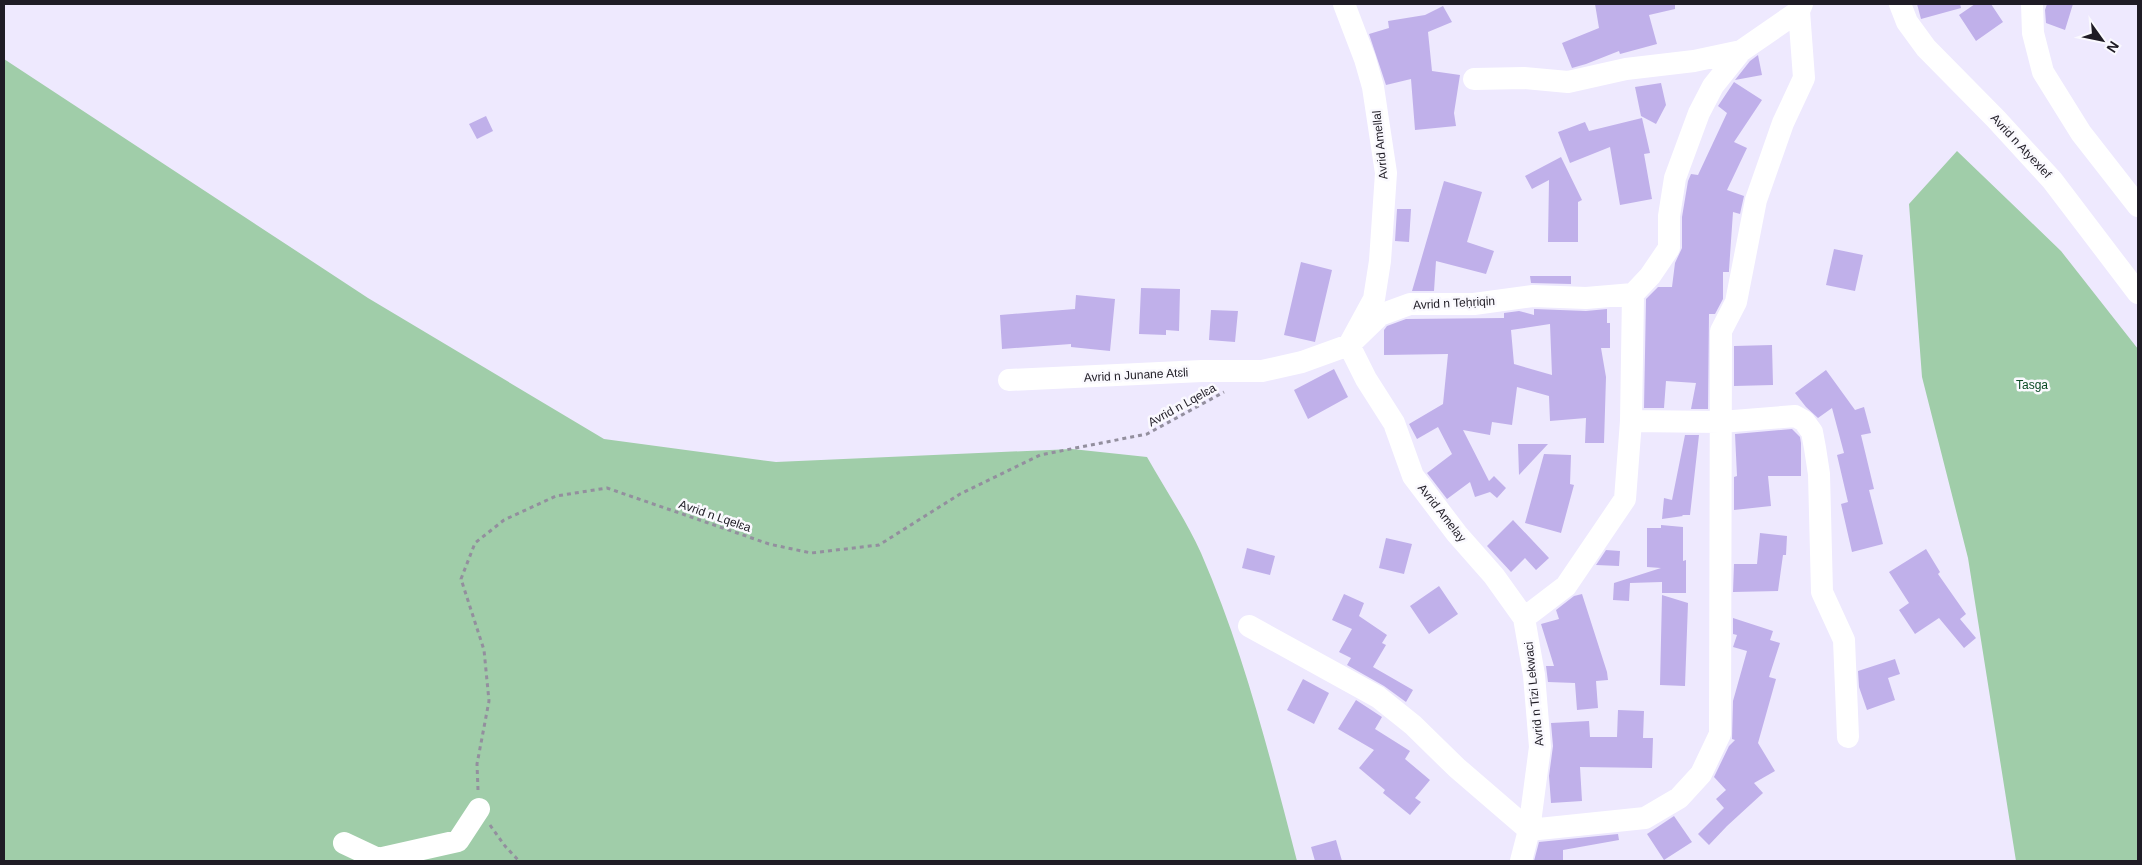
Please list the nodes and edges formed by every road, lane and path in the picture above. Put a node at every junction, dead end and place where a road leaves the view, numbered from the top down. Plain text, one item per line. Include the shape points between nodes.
1 (1344, 4) edge
2 (1900, 4) edge
3 (2032, 4) edge
4 (1800, 7) edge
5 (1742, 51) junction
6 (1474, 78) dead end
7 (2138, 206) edge
8 (2138, 293) edge
9 (1633, 294) junction
10 (1349, 345) junction
11 (1262, 371) joint
12 (1009, 380) dead end
13 (1229, 389) dead end
14 (1631, 421) junction
15 (1721, 422) junction
16 (1524, 618) junction
17 (1249, 626) dead end
18 (1848, 736) dead end
19 (479, 808) junction
20 (1529, 830) junction
21 (344, 843) dead end
22 (519, 861) edge
23 (1521, 861) edge

1 - 10 street, Avrid Amellal via 1373,88 1386,174 1374,299
2 - 8 street, Avrid n Atyexlef via 1907,22 1926,48 2052,180
3 - 7 street via 2033,33 2043,72 2081,133
4 - 5 street
4 - 15 street via 1804,78 1782,123 1756,200 1736,302 1721,331
5 - 6 street via 1694,61 1626,69 1568,82
5 - 9 street via 1713,86 1699,112 1675,178 1669,216 1669,248
9 - 10 street, Avrid n Teḥṛiqin via 1586,298 1532,296 1474,304 1410,304 1380,315
9 - 14 street
10 - 11 street, Avrid n Teḥṛiqin via 1302,362
10 - 16 street, Avrid Amelay via 1394,423 1413,476
11 - 12 street, Avrid n Junane Atɛli
13 - 19 path, Avrid n Lqelɛa via 1147,434 1040,455 960,494 879,545 811,553 769,544 607,488 556,496 504,520 475,543 461,579 484,650 489,701 477,764
14 - 15 street
14 - 16 street via 1625,499 1566,586
15 - 18 street via 1795,416 1812,432 1820,474 1822,592 1844,640
15 - 20 street via 1720,734 1701,774 1679,798 1645,818
16 - 20 street, Avrid n Tizi Lekwaci via 1534,675 1540,747
17 - 20 street via 1378,697
19 - 21 street via 458,841 378,859
19 - 22 path
20 - 23 street, Avrid n Tizi Lekwaci

